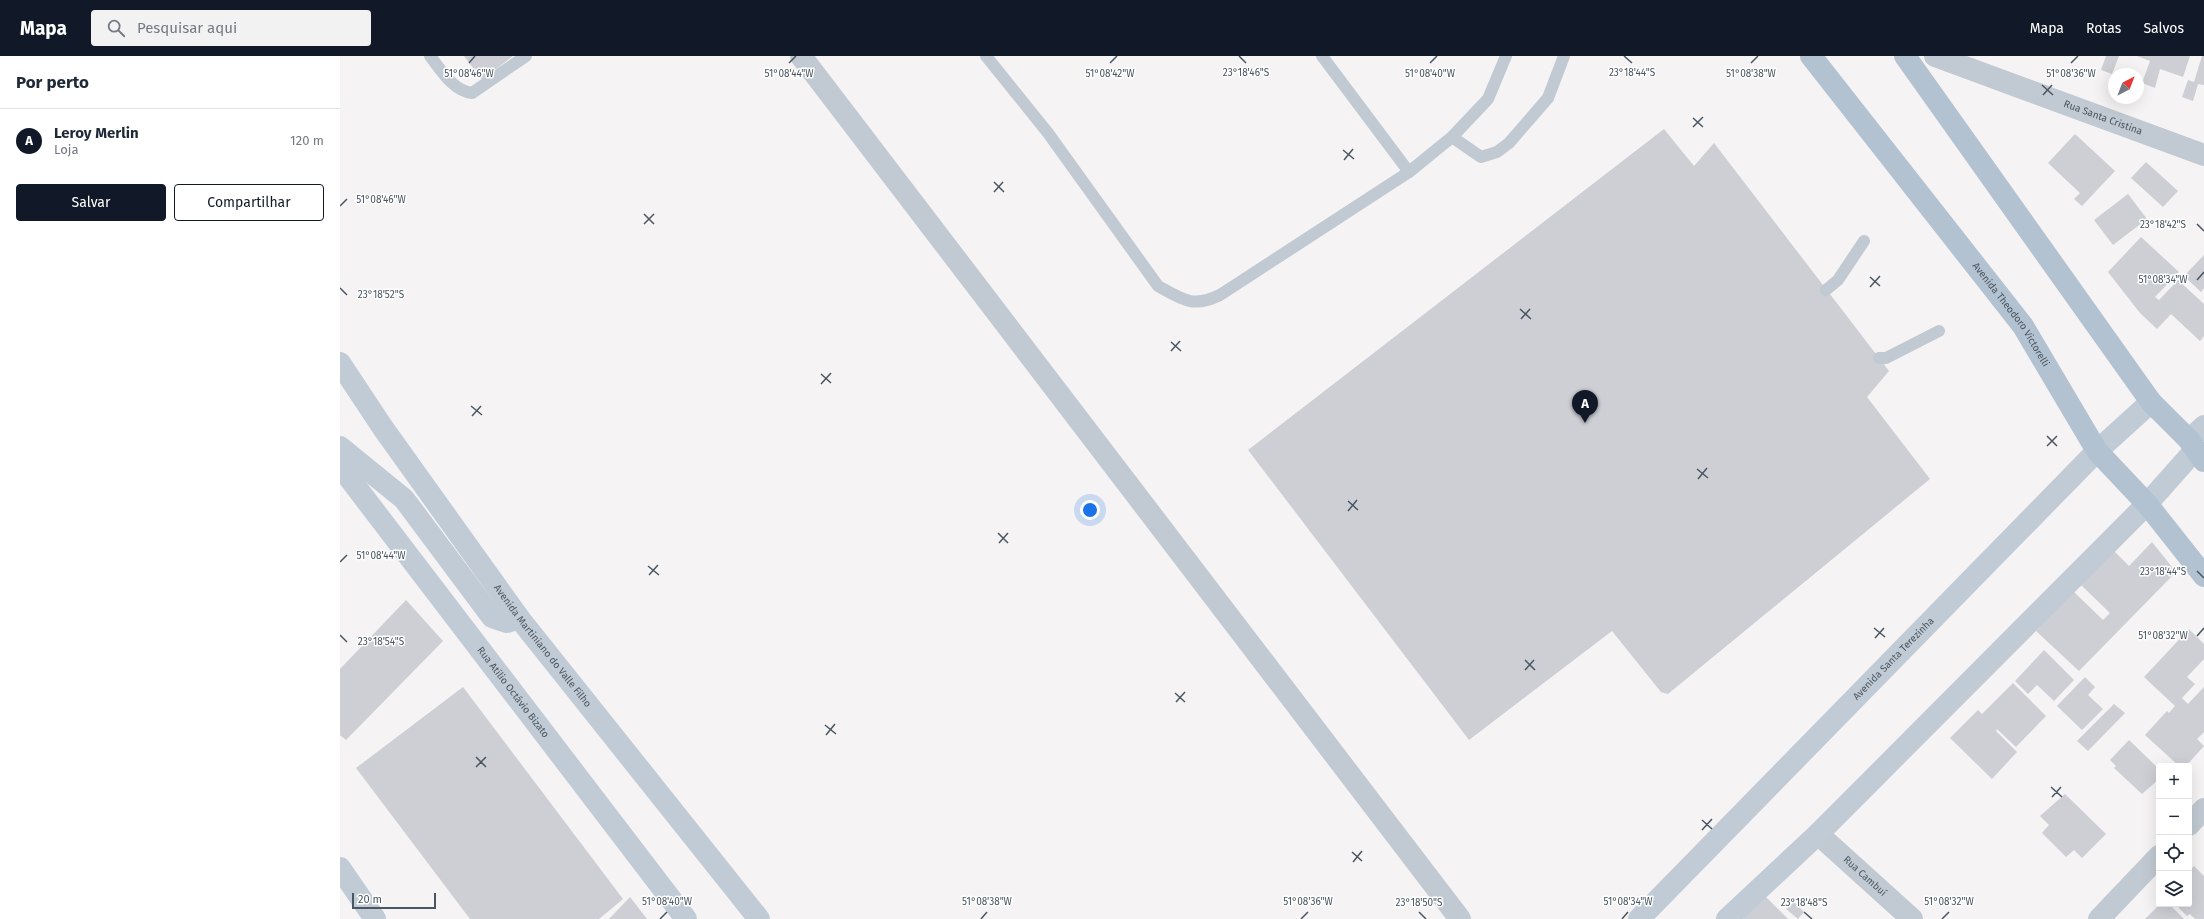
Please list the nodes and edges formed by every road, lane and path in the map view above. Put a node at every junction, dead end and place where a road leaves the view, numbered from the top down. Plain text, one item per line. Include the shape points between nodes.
1 (430, 56) edge
2 (526, 56) edge
3 (801, 56) edge
4 (986, 56) edge
5 (1322, 56) edge
6 (1506, 56) edge
7 (1564, 56) edge
8 (1811, 56) edge
9 (1905, 56) edge
10 (1934, 56) edge
11 (1452, 137) junction
12 (2204, 155) edge
13 (1409, 172) junction
14 (1864, 241) dead end
15 (1826, 290) dead end
16 (1939, 331) dead end
17 (1879, 358) dead end
18 (340, 363) edge
19 (2151, 402) junction
20 (2198, 444) edge
21 (340, 447) edge
22 (2097, 451) junction
23 (340, 466) edge
24 (2147, 504) junction
25 (2204, 576) edge
26 (520, 618) junction
27 (2204, 809) edge
28 (2192, 822) edge
29 (1818, 834) junction
30 (2156, 859) edge
31 (340, 868) edge
32 (375, 919) edge
33 (686, 919) edge
34 (759, 919) edge
35 (1460, 919) edge
36 (1639, 919) edge
37 (1727, 919) edge
38 (1912, 919) edge
39 (2099, 919) edge

1 - 2 lane via 451,83 465,92 472,93
3 - 35 street
4 - 13 lane via 1048,133 1158,286 1183,300 1204,302 1220,295
5 - 13 lane
6 - 11 lane via 1488,99
7 - 11 lane via 1548,98 1509,143 1497,152 1481,157
8 - 22 main road, Avenida Theodoro Victorelli via 2022,326
9 - 19 main road
10 - 12 street, Rua Santa Cristina
11 - 13 lane
14 - 15 lane via 1838,280
16 - 17 lane via 1886,358
18 - 26 street, Avenida Martiniano do Valle Filho via 383,428
19 - 20 main road
19 - 22 street, Avenida Santa Terezinha
20 - 24 street
21 - 26 street via 404,498 492,617 507,622
22 - 24 main road, Avenida Theodoro Victorelli
22 - 36 street, Avenida Santa Terezinha
23 - 33 street, Rua Atílio Octávio Bizato
24 - 25 main road, Avenida Theodoro Victorelli
24 - 29 street
26 - 34 street, Avenida Martiniano do Valle Filho
27 - 28 street
29 - 37 street
29 - 38 street, Rua Cambuí
30 - 39 street
31 - 32 street

